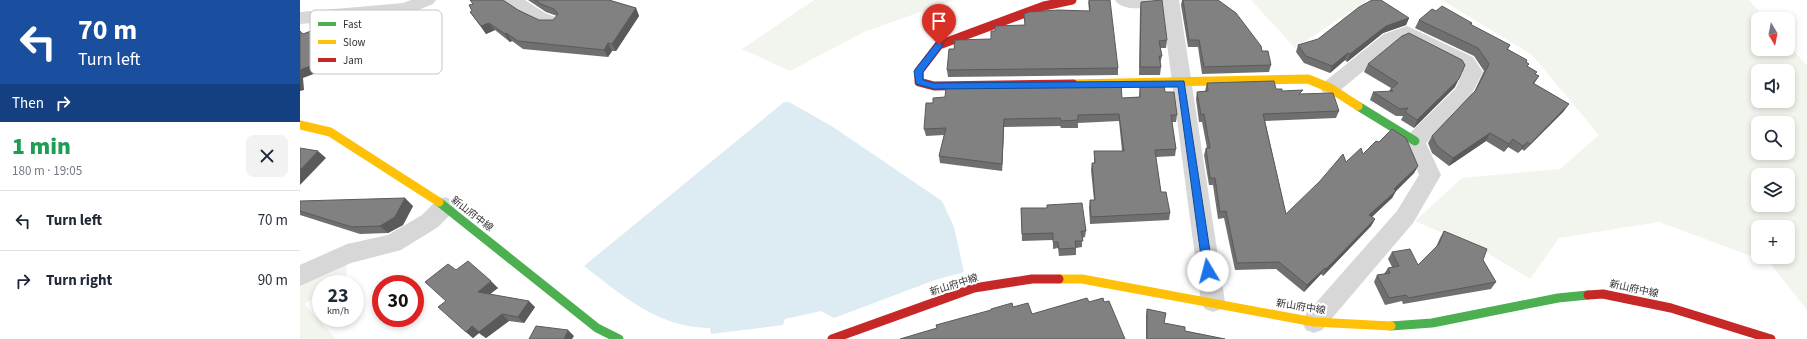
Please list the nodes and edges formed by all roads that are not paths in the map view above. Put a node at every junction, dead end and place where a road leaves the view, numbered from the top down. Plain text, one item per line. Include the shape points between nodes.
1 (427, 0) edge
2 (512, 0) edge
3 (1072, 0) edge
4 (1124, 0) edge
5 (1164, 0) edge
6 (1170, 0) edge
7 (394, 10) edge
8 (310, 17) edge
9 (300, 18) edge
10 (552, 22) edge
11 (1181, 84) junction
12 (1330, 88) junction
13 (300, 125) edge
14 (1415, 141) junction
15 (445, 206) junction
16 (300, 276) edge
17 (1213, 302) junction
18 (1314, 322) junction
19 (619, 339) edge
20 (832, 339) edge
21 (1770, 339) edge

1 - 7 street via 406,9
2 - 10 street
3 - 11 main road via 1044,6 939,45 918,71 919,82 934,86
4 - 5 street
6 - 11 street
8 - 9 street
11 - 12 main road via 1308,79
11 - 17 street
12 - 14 main road
12 - 14 street via 1391,38 1407,32 1466,62 1473,72 1463,92
13 - 15 main road, 新山府中線 via 330,132
14 - 18 street via 1430,175 1405,216
15 - 16 street via 430,220 393,243 347,254
15 - 19 main road, 新山府中線 via 597,328
17 - 18 main road, 新山府中線
17 - 20 main road, 新山府中線 via 1082,279 1032,279 974,288
18 - 21 main road, 新山府中線 via 1390,326 1432,323 1558,298 1603,294 1671,308

